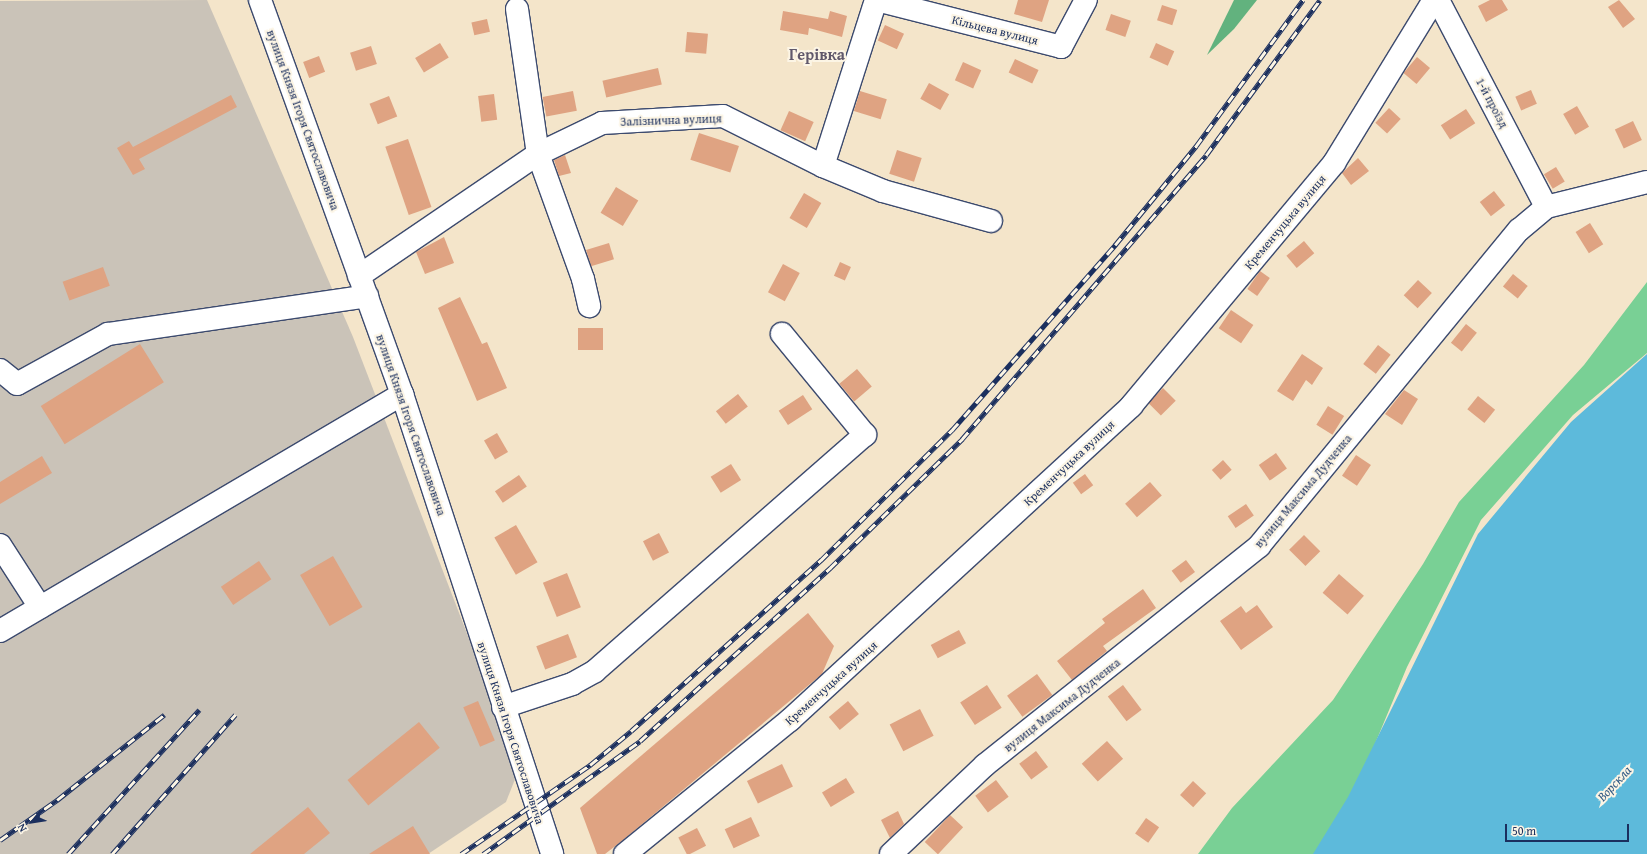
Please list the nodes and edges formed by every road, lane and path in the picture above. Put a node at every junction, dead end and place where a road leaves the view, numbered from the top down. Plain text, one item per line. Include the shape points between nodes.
1 (260, 0) edge
2 (877, 0) edge
3 (1086, 0) edge
4 (1434, 0) edge
5 (1438, 0) edge
6 (517, 9) dead end
7 (538, 154) junction
8 (824, 166) junction
9 (1647, 182) edge
10 (1546, 206) junction
11 (991, 221) dead end
12 (359, 276) junction
13 (366, 296) junction
14 (589, 306) dead end
15 (782, 334) dead end
16 (0, 370) edge
17 (402, 394) junction
18 (0, 545) edge
19 (40, 607) junction
20 (0, 631) edge
21 (503, 707) junction
22 (915, 846) edge
23 (552, 854) edge
24 (625, 854) edge
25 (892, 854) edge

1 - 12 street, вулиця Князя Ігоря Святославовича
2 - 3 street, Кільцева вулиця via 1061,47
2 - 8 street
4 - 24 street, Кременчуцька вулиця via 1334,163 1131,406 790,720
5 - 10 street, 1-й проїзд
6 - 7 street
7 - 8 street, Залізнична вулиця via 602,123 723,116
7 - 12 street, Залізнична вулиця
7 - 14 street via 583,279
8 - 11 street, Залізнична вулиця via 883,190
9 - 10 street, вулиця Максима Дудченка
10 - 22 street, вулиця Максима Дудченка via 1519,230 1259,546 985,765
12 - 13 street, вулиця Князя Ігоря Святославовича
13 - 16 street via 108,334 17,384
13 - 17 street, вулиця Князя Ігоря Святославовича
15 - 21 street via 865,435 595,671 572,684
17 - 19 street
17 - 21 street, вулиця Князя Ігоря Святославовича
18 - 19 street
19 - 20 street
21 - 23 street, вулиця Князя Ігоря Святославовича
22 - 25 street, вулиця Максима Дудченка

